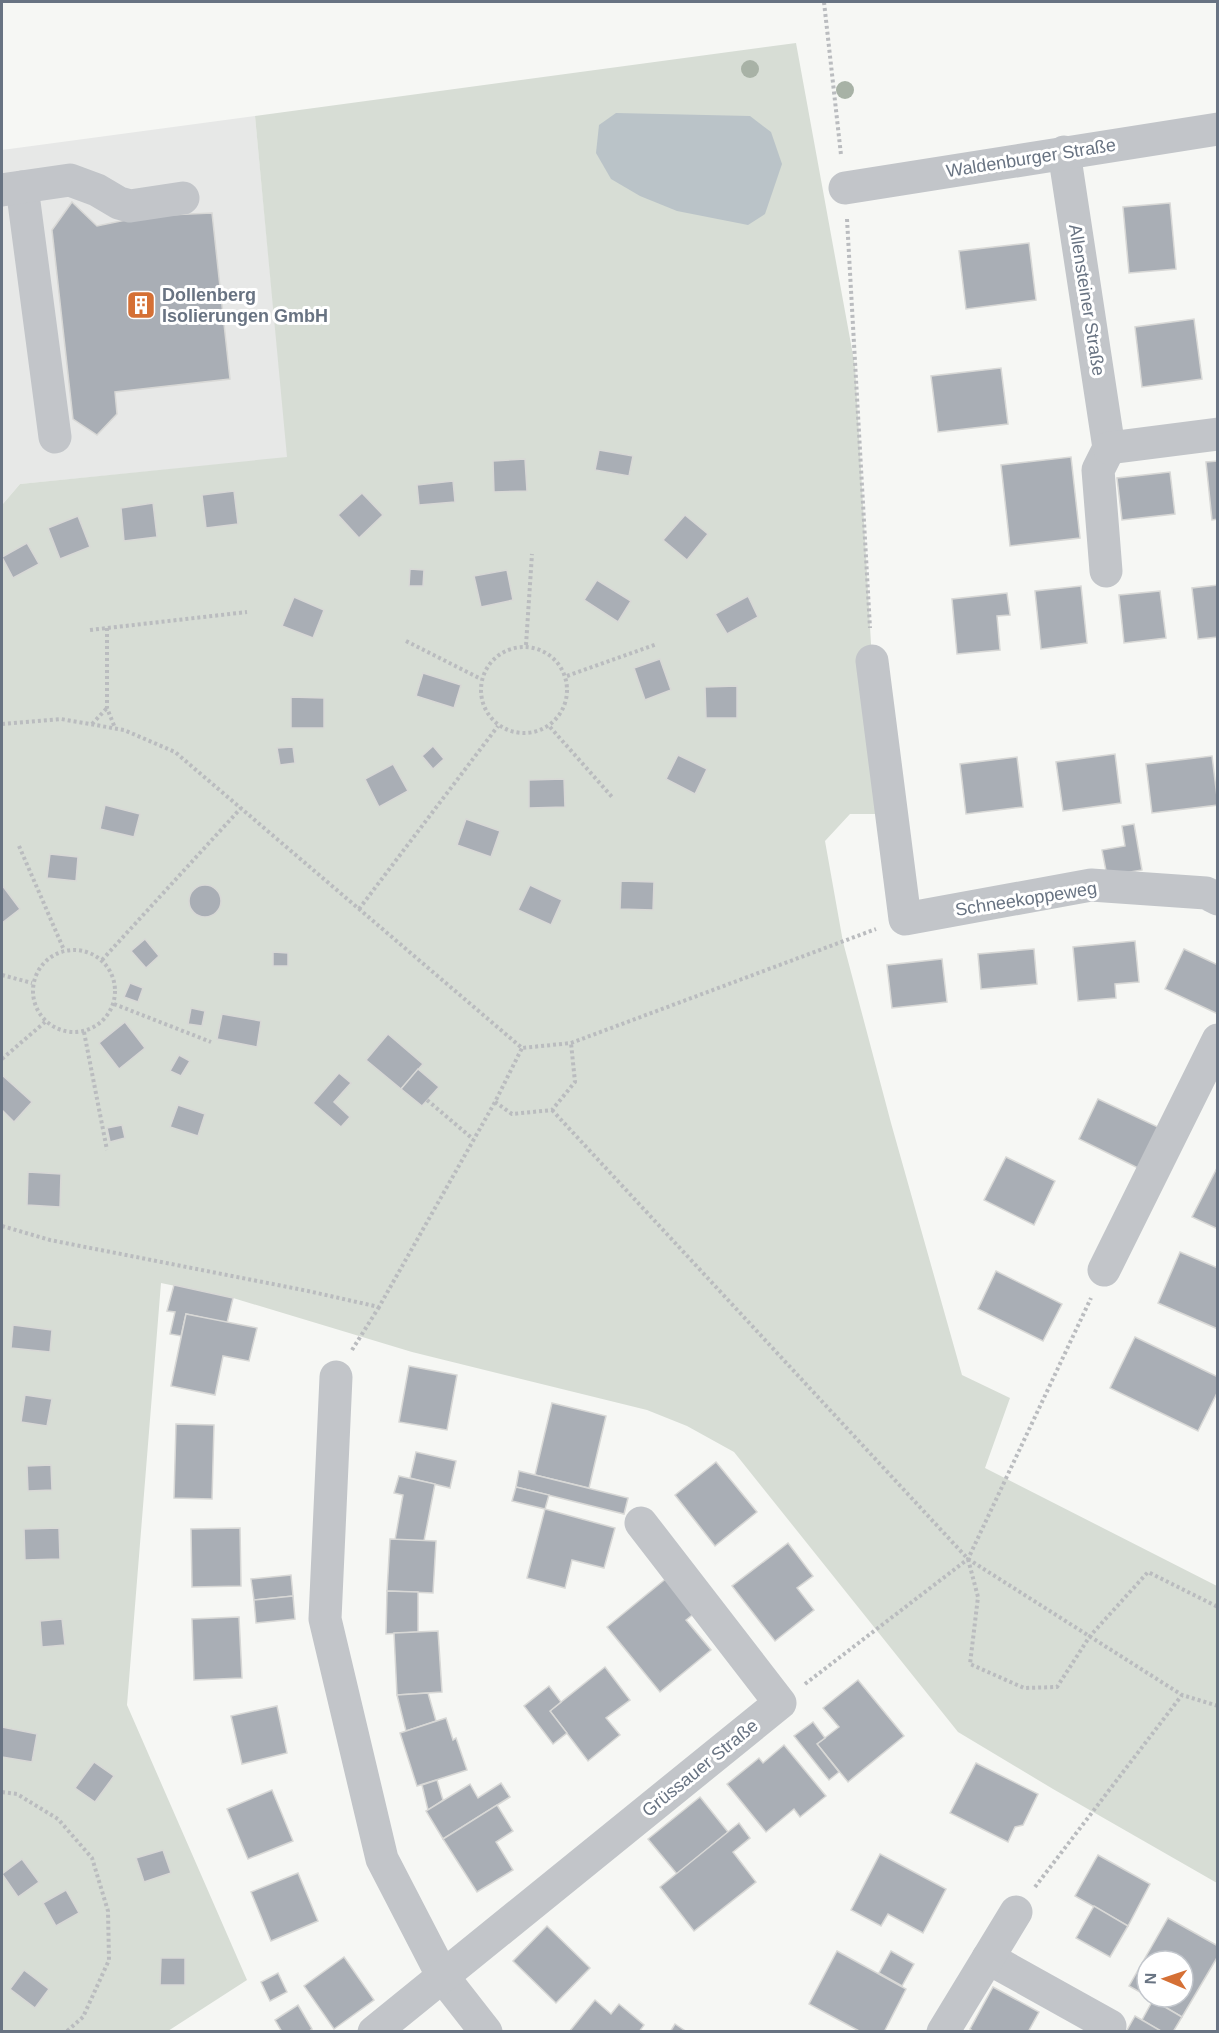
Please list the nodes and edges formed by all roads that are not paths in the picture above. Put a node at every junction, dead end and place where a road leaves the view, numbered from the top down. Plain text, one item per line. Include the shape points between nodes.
1 (1218, 129) edge
2 (1064, 152) junction
3 (845, 188) road end
4 (12, 189) edge
5 (183, 198) dead end
6 (1218, 434) edge
7 (55, 437) dead end
8 (1109, 448) junction
9 (1106, 572) dead end
10 (872, 662) road end
11 (1218, 899) edge
12 (1218, 1040) edge
13 (1104, 1270) road end
14 (336, 1377) road end
15 (641, 1522) dead end
16 (1016, 1912) road end
17 (988, 1958) junction
18 (442, 1977) junction
19 (1110, 2026) dead end
20 (374, 2031) edge
21 (486, 2031) edge
22 (943, 2031) edge

1 - 2 street, Waldenburger Straße
2 - 3 street, Waldenburger Straße
2 - 8 street, Allensteiner Straße
4 - 5 street via 70,180 130,206
4 - 7 street
6 - 8 street
8 - 9 street, Allensteiner Straße via 1098,470
10 - 11 street, Schneekoppeweg via 905,919 1091,885 1206,894
12 - 13 street
14 - 18 street via 325,1619 382,1859
15 - 18 street, Grüssauer Straße via 780,1703
16 - 17 street
17 - 19 street
17 - 22 street
18 - 20 street, Grüssauer Straße
18 - 21 street

